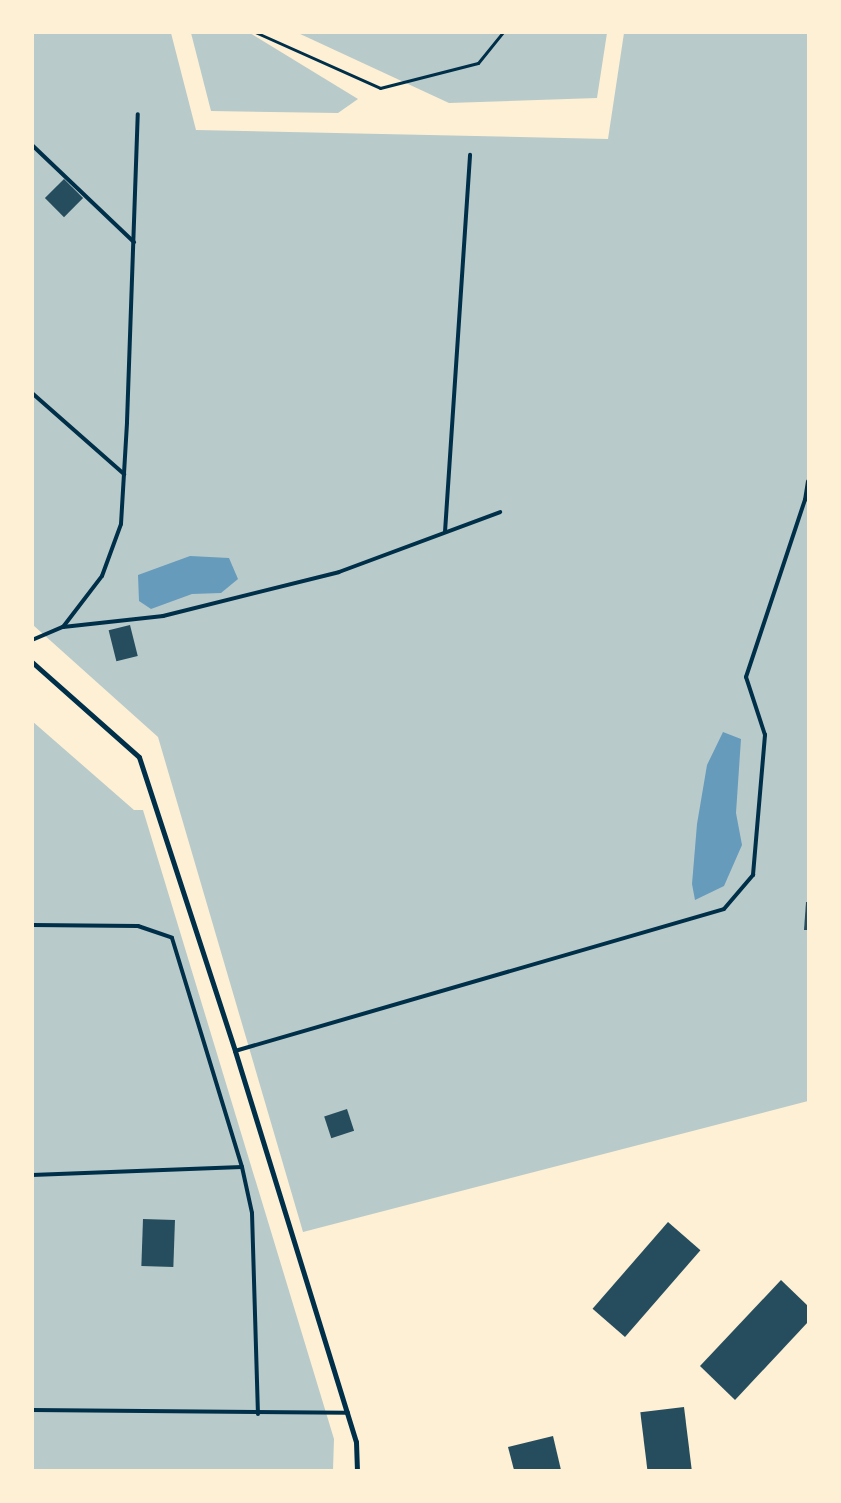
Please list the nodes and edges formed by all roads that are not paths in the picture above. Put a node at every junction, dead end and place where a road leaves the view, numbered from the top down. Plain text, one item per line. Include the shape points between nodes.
1 (138, 114) dead end
2 (32, 145) edge
3 (470, 155) dead end
4 (134, 242) junction
5 (32, 393) edge
6 (124, 474) junction
7 (808, 482) edge
8 (500, 512) dead end
9 (445, 532) junction
10 (63, 628) junction
11 (32, 640) edge
12 (32, 662) edge
13 (32, 925) edge
14 (235, 1051) junction
15 (242, 1167) junction
16 (32, 1175) edge
17 (32, 1410) edge
18 (258, 1414) junction
19 (348, 1414) junction
20 (356, 1470) edge

1 - 4 lane
2 - 4 lane
3 - 9 lane
4 - 6 lane
5 - 6 lane
6 - 10 lane via 121,524 102,576
7 - 14 lane via 805,500 746,677 765,735 753,876 724,908
8 - 9 lane
9 - 10 lane via 329,574 162,616
10 - 11 lane
12 - 14 street via 139,757
13 - 15 lane via 138,926 172,938
14 - 19 street
15 - 16 lane
15 - 18 lane via 252,1213
17 - 18 lane
18 - 19 lane
19 - 20 street via 356,1442

